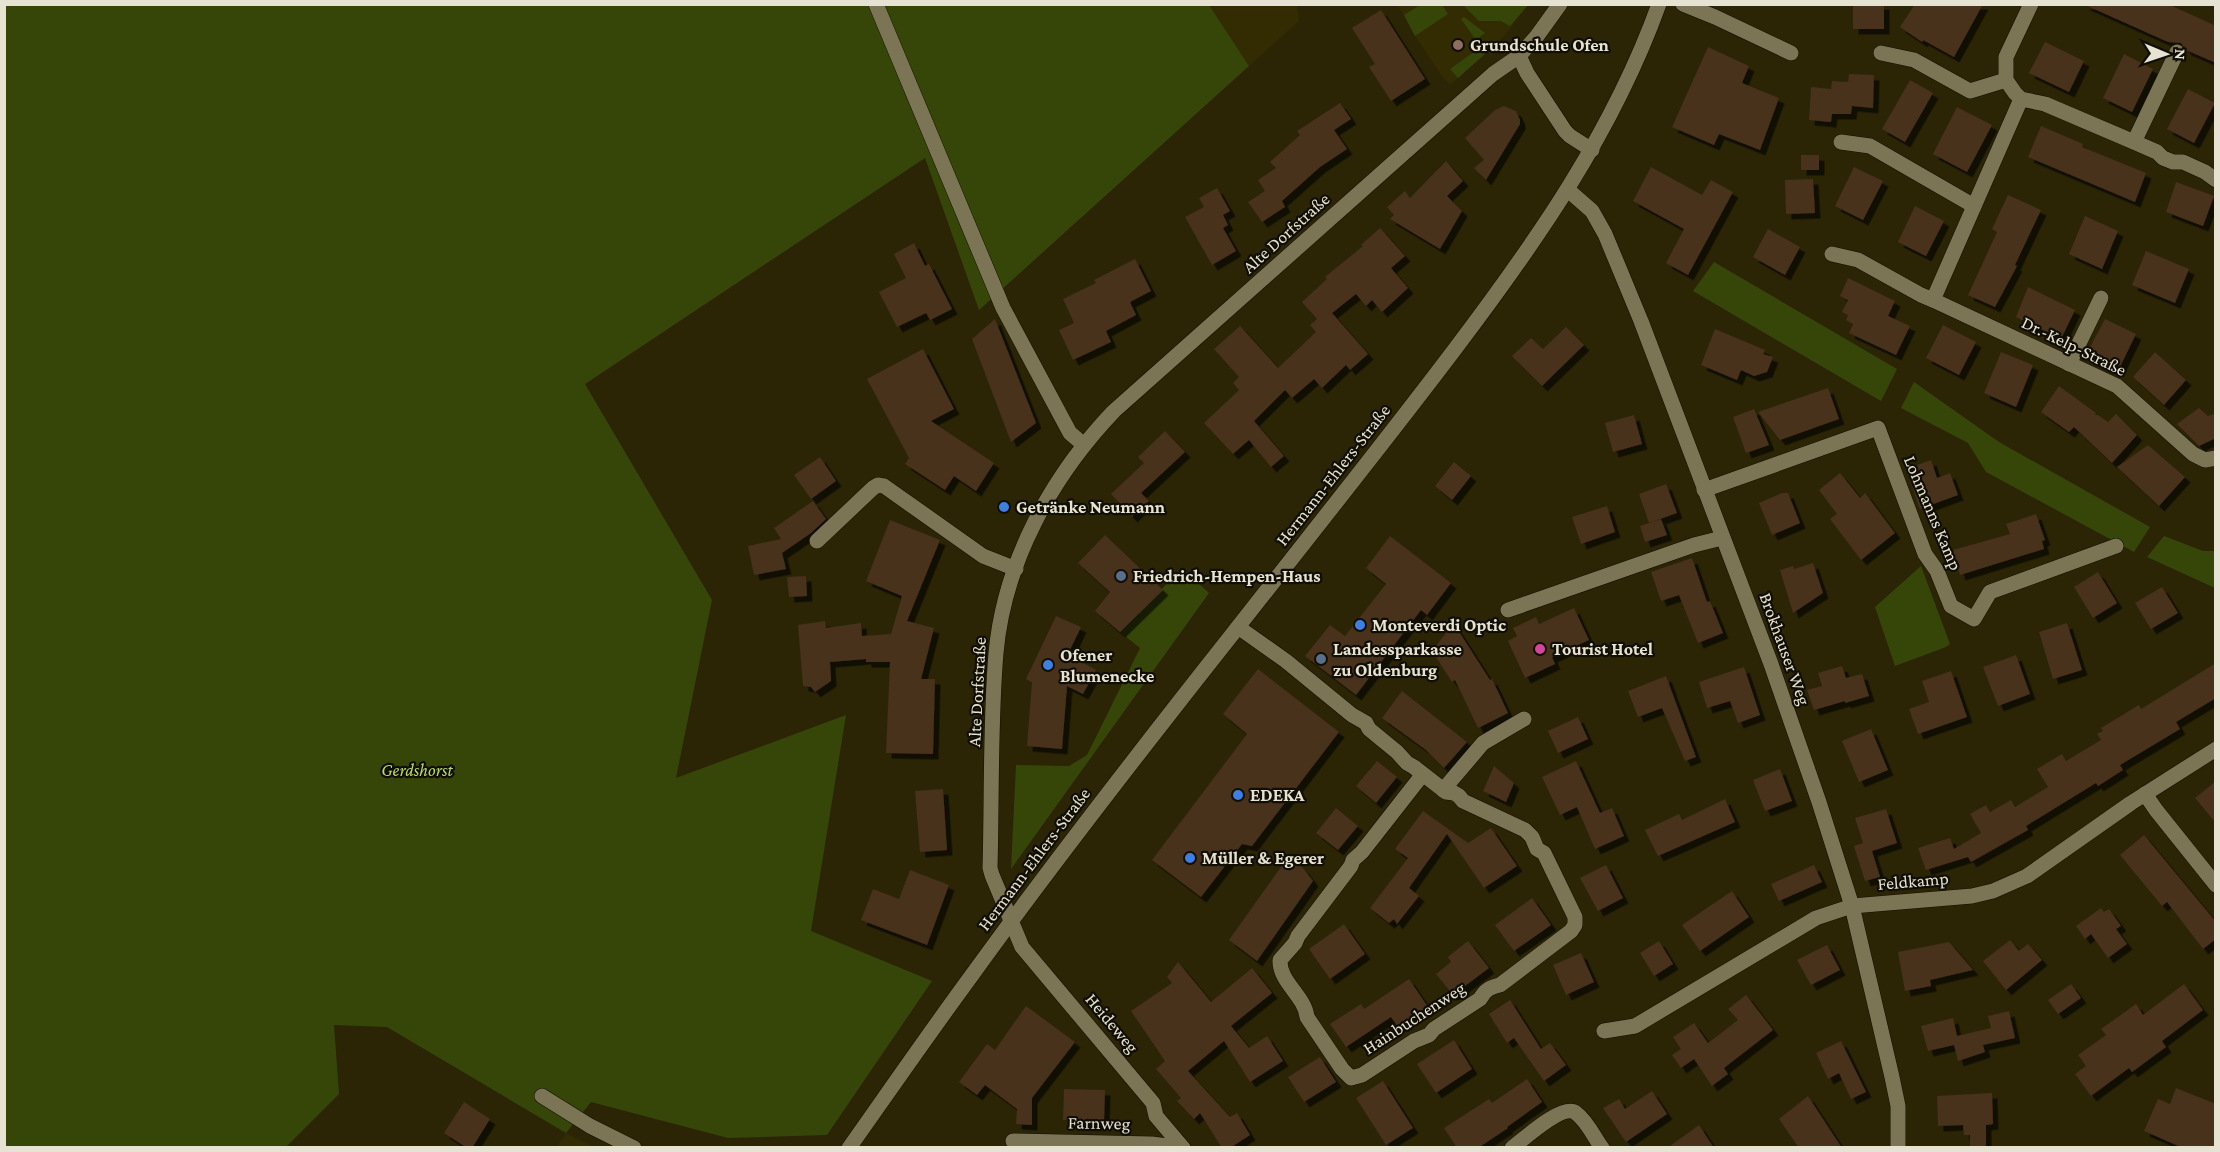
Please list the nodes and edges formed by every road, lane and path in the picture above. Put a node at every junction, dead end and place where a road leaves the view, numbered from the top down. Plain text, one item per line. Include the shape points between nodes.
1 (876, 4) edge
2 (1560, 4) edge
3 (1659, 4) edge
4 (1683, 4) edge
5 (2026, 6) edge
6 (2177, 52) dead end
7 (1791, 53) dead end
8 (1881, 53) dead end
9 (1519, 56) junction
10 (2006, 80) junction
11 (2021, 99) junction
12 (1841, 142) dead end
13 (2134, 142) junction
14 (1592, 150) junction
15 (2216, 180) edge
16 (1568, 190) junction
17 (1974, 206) junction
18 (1832, 254) dead end
19 (2102, 298) dead end
20 (1933, 300) junction
21 (2069, 364) junction
22 (1084, 445) junction
23 (2216, 458) edge
24 (1704, 490) junction
25 (1722, 538) junction
26 (817, 541) dead end
27 (2116, 546) dead end
28 (1016, 569) junction
29 (1508, 610) dead end
30 (1238, 627) junction
31 (1524, 719) dead end
32 (2216, 749) edge
33 (1423, 774) junction
34 (1443, 790) junction
35 (2145, 794) junction
36 (2216, 885) edge
37 (1852, 906) junction
38 (1011, 922) junction
39 (1604, 1031) dead end
40 (542, 1096) dead end
41 (1013, 1141) dead end
42 (1183, 1147) edge
43 (634, 1148) edge
44 (849, 1148) edge
45 (1512, 1148) edge
46 (1602, 1148) edge
47 (1898, 1148) edge

1 - 22 street via 1003,308 1070,433
2 - 9 street, Alte Dorfstraße
3 - 14 street, Hermann-Ehlers-Straße via 1634,66
4 - 7 street
5 - 10 street via 2006,57
6 - 13 street
8 - 10 street via 1914,60 1970,91
9 - 14 street via 1565,131
9 - 22 street, Alte Dorfstraße via 1493,74 1114,411
10 - 11 street
11 - 13 street via 2045,104
11 - 17 street
12 - 17 street via 1870,146
13 - 15 street
14 - 16 street, Hermann-Ehlers-Straße
16 - 24 street, Brokhauser Weg via 1586,204 1605,234
16 - 30 street, Hermann-Ehlers-Straße via 1505,283 1374,457
17 - 20 street
18 - 20 street, Dr.-Kelp-Straße via 1858,260
19 - 21 street
20 - 21 street, Dr.-Kelp-Straße
21 - 23 street, Dr.-Kelp-Straße via 2117,386 2197,457
22 - 28 street, Alte Dorfstraße via 1036,518
24 - 25 street, Brokhauser Weg
24 - 27 street, Lohmanns Kamp via 1878,428 1925,554 1937,571 1951,606 1974,619 1990,592
25 - 29 street
25 - 37 street, Brokhauser Weg via 1775,674
26 - 28 street via 878,485 983,556
28 - 38 street, Alte Dorfstraße via 996,652 990,868
30 - 33 street, Hainbuchenweg via 1366,723 1407,764
30 - 38 street, Hermann-Ehlers-Straße
31 - 34 street via 1483,743
32 - 35 street, Feldkamp
33 - 34 street, Hainbuchenweg
33 - 34 street, Hainbuchenweg via 1356,856 1280,960 1282,972 1306,1009 1307,1017 1351,1078 1422,1040 1575,925 1556,875 1529,833
35 - 36 street
35 - 37 street, Feldkamp via 2009,885 1972,896
37 - 39 street, Feldkamp via 1816,918 1635,1026
37 - 47 street, Brokhauser Weg via 1898,1106
38 - 42 street, Heideweg via 1022,947 1153,1103 1156,1116
38 - 44 street, Hermann-Ehlers-Straße
40 - 43 street
41 - 42 street, Farnweg
45 - 46 street via 1555,1116 1570,1110 1582,1119

